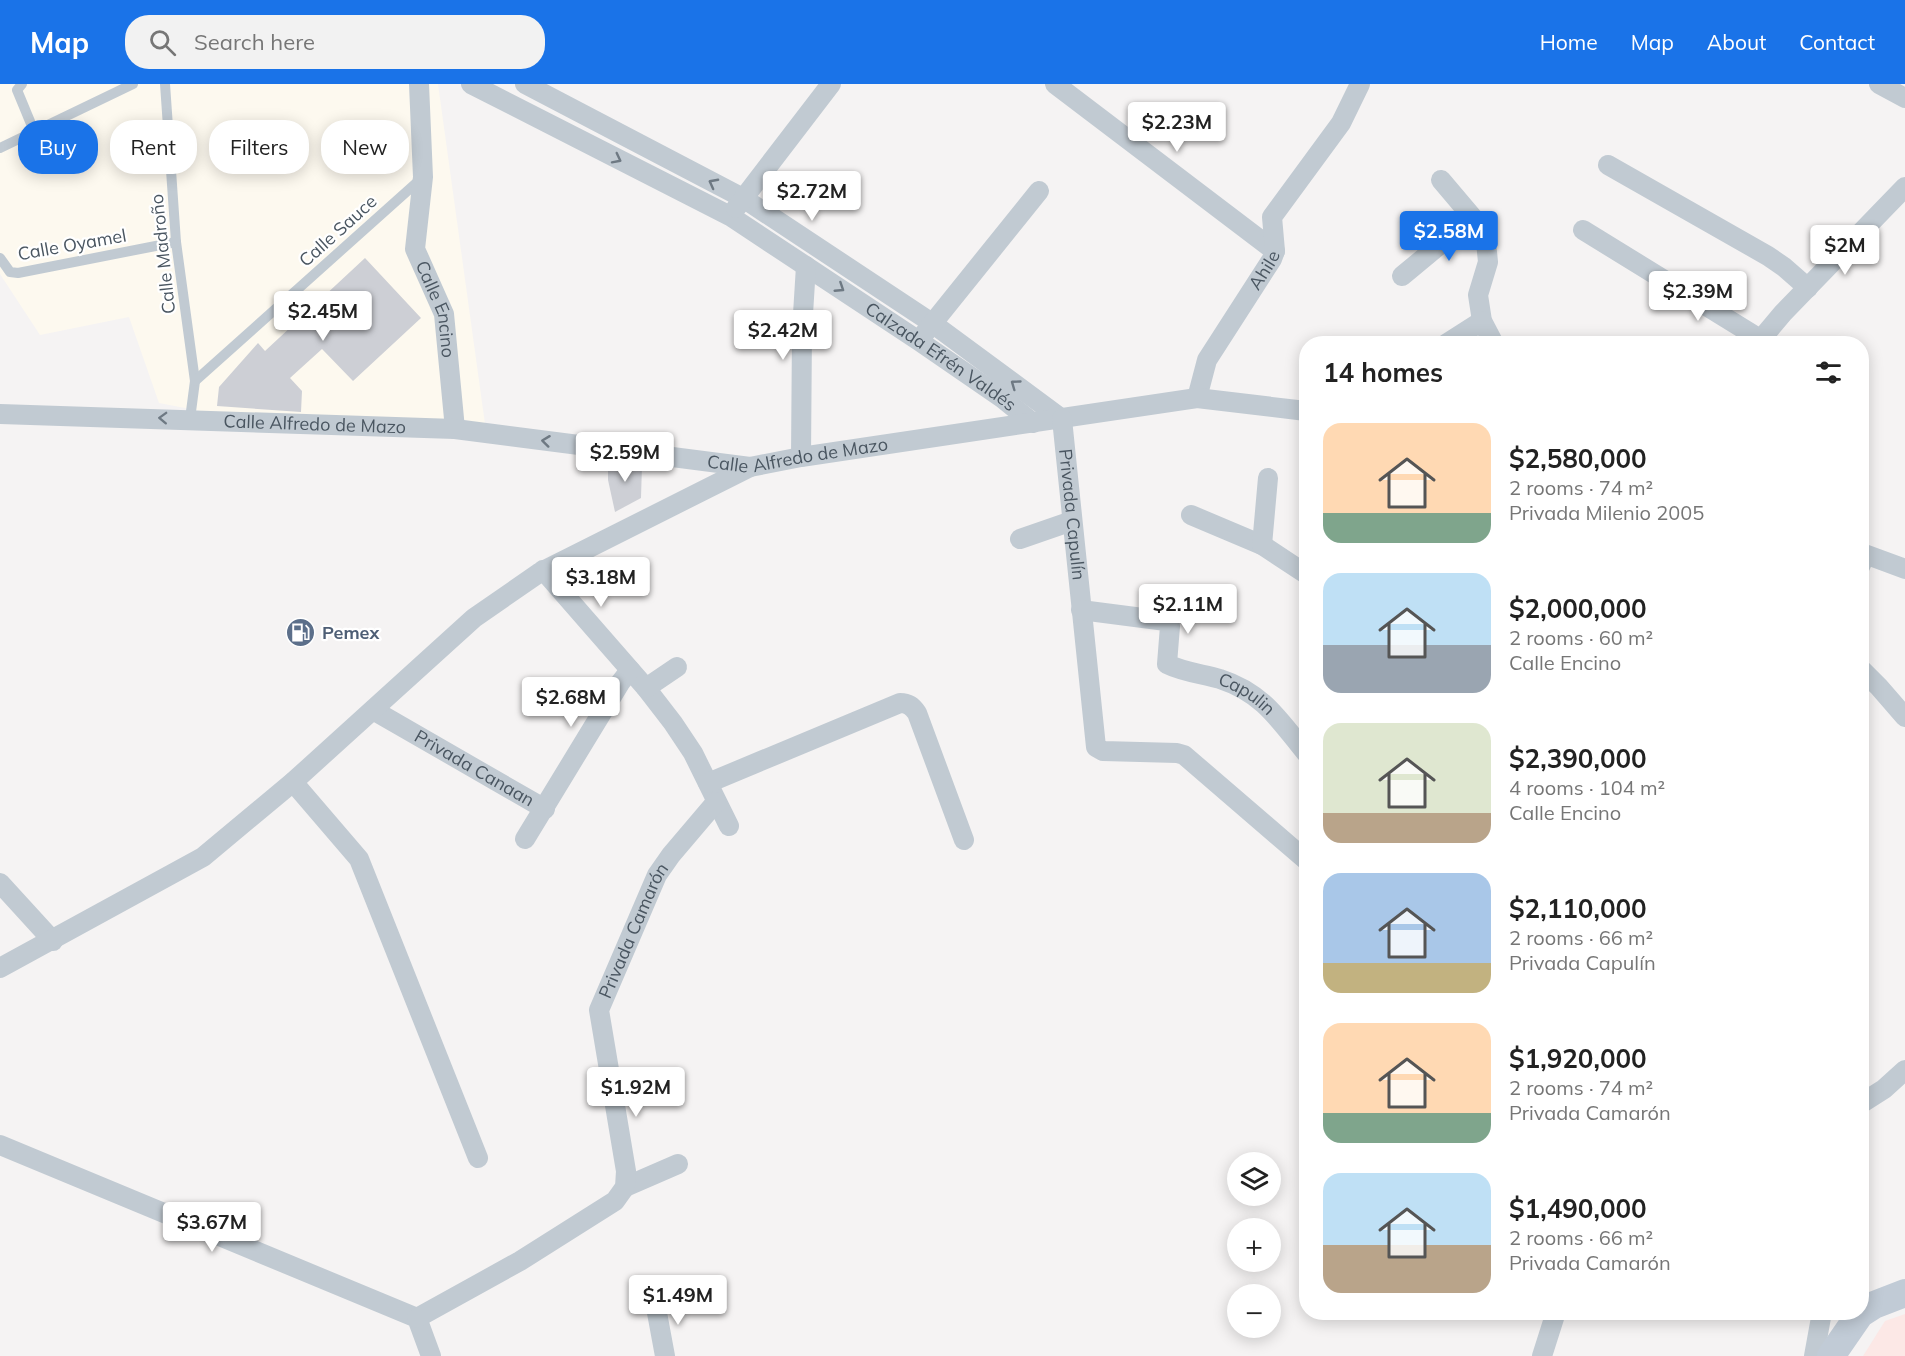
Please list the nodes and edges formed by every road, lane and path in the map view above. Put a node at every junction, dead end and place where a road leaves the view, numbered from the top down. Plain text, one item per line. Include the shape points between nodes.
1 (22, 84) edge
2 (134, 84) edge
3 (165, 84) edge
4 (419, 84) edge
5 (471, 84) edge
6 (527, 84) edge
7 (831, 84) edge
8 (1055, 84) edge
9 (1360, 84) edge
10 (1879, 84) edge
11 (1905, 98) edge
12 (576, 111) junction
13 (29, 120) edge
14 (57, 120) edge
15 (566, 133) junction
16 (18, 139) edge
17 (0, 148) edge
18 (1608, 165) dead end
19 (423, 177) junction
20 (1441, 180) dead end
21 (1905, 187) edge
22 (1039, 191) dead end
23 (743, 198) junction
24 (729, 216) junction
25 (1472, 218) junction
26 (1583, 230) dead end
27 (176, 242) junction
28 (1275, 251) junction
29 (0, 258) edge
30 (806, 266) junction
31 (1402, 276) dead end
32 (1808, 288) junction
33 (1482, 321) junction
34 (932, 323) junction
35 (1459, 336) edge
36 (1490, 336) edge
37 (1751, 336) edge
38 (1764, 336) edge
39 (919, 341) junction
40 (195, 381) junction
41 (1197, 398) junction
42 (1299, 410) edge
43 (0, 414) edge
44 (190, 419) junction
45 (1062, 419) junction
46 (1033, 423) junction
47 (455, 429) junction
48 (801, 457) junction
49 (750, 467) junction
50 (1268, 478) dead end
51 (1191, 515) dead end
52 (1072, 521) junction
53 (1020, 539) dead end
54 (1262, 544) junction
55 (1869, 563) edge
56 (1905, 568) edge
57 (1299, 569) edge
58 (543, 570) junction
59 (1081, 610) junction
60 (677, 667) dead end
61 (630, 670) junction
62 (1869, 677) edge
63 (646, 688) junction
64 (373, 710) junction
65 (1905, 717) edge
66 (1299, 744) edge
67 (293, 782) junction
68 (708, 783) junction
69 (716, 802) junction
70 (545, 808) junction
71 (729, 826) dead end
72 (525, 839) dead end
73 (964, 840) dead end
74 (1299, 854) edge
75 (0, 883) edge
76 (52, 941) junction
77 (0, 968) edge
78 (1905, 1070) edge
79 (1869, 1099) edge
80 (0, 1145) edge
81 (478, 1158) dead end
82 (678, 1164) dead end
83 (625, 1187) junction
84 (1905, 1293) edge
85 (655, 1302) dead end
86 (1869, 1308) edge
87 (417, 1318) junction
88 (1553, 1320) edge
89 (1821, 1320) edge
90 (1856, 1320) edge
91 (431, 1356) edge
92 (665, 1356) edge
93 (1542, 1356) edge
94 (1814, 1356) edge
95 (1831, 1356) edge

1 - 13 lane via 17,90
2 - 14 lane
3 - 27 lane, Calle Madroño
4 - 19 street, Calle Encino
5 - 15 street, Calzada Efrén Valdés
6 - 12 street, Calzada Efrén Valdés
7 - 23 street
8 - 28 street
9 - 28 street, Ahile via 1341,123 1272,217
10 - 11 street
12 - 15 street
23 -> 12 street, Calzada Efrén Valdés
15 -> 24 street, Calzada Efrén Valdés
16 - 17 lane
18 - 32 street via 1768,256
19 - 40 lane, Calle Sauce
19 - 47 street, Calle Encino via 415,249 444,314
20 - 25 street
21 - 32 street
22 - 34 street
23 - 24 street
23 - 34 street, Calzada Efrén Valdés
24 - 30 street, Calzada Efrén Valdés
25 - 31 street
25 - 33 street via 1485,232 1488,258 1479,293
26 - 37 street
27 - 29 lane, Calle Oyamel via 18,273 10,272
27 - 40 lane, Calle Madroño
28 - 41 street, Ahile via 1207,360
30 -> 39 street, Calzada Efrén Valdés
30 - 48 street
32 - 38 street
33 - 35 street
33 - 36 street
34 - 39 street
45 -> 34 street, Calzada Efrén Valdés
39 - 46 street, Calzada Efrén Valdés
40 - 44 lane, Calle Madroño
41 - 42 street, Calle Alfredo de Mazo
41 - 45 street, Calle Alfredo de Mazo
44 -> 43 street, Calle Alfredo de Mazo
44 - 47 street, Calle Alfredo de Mazo
45 - 46 street, Calle Alfredo de Mazo
45 - 52 street, Privada Capulín
46 - 48 street, Calle Alfredo de Mazo
49 -> 47 street, Calle Alfredo de Mazo
48 - 49 street, Calle Alfredo de Mazo
49 - 58 street
50 - 54 street
51 - 54 street
52 - 53 street
52 - 59 street, Privada Capulín
54 - 57 street
55 - 56 street
58 - 61 street
58 - 64 street via 474,618
59 - 66 street, Capulin via 1166,621 1170,626 1167,664 1221,680 1256,696
59 - 74 street, Privada Capulín via 1094,744 1098,750 1185,755
60 - 63 street
61 - 63 street
61 - 70 street
62 - 65 street
63 - 68 street via 678,731
64 - 67 street
64 - 70 street, Privada Canaan
67 - 76 street via 203,857
67 - 81 street via 359,859
68 - 69 street
68 - 73 street via 905,703 917,713
69 - 71 street
69 - 83 street, Privada Camarón via 657,875 599,1010 626,1171
70 - 72 street, Privada Canaan
75 - 76 street
76 - 77 street
78 - 79 street
80 - 87 street
82 - 83 street
83 - 87 street via 615,1201 520,1261
84 - 86 main road
85 - 92 street
87 - 91 street
88 - 93 street
89 - 94 street
90 - 95 main road

